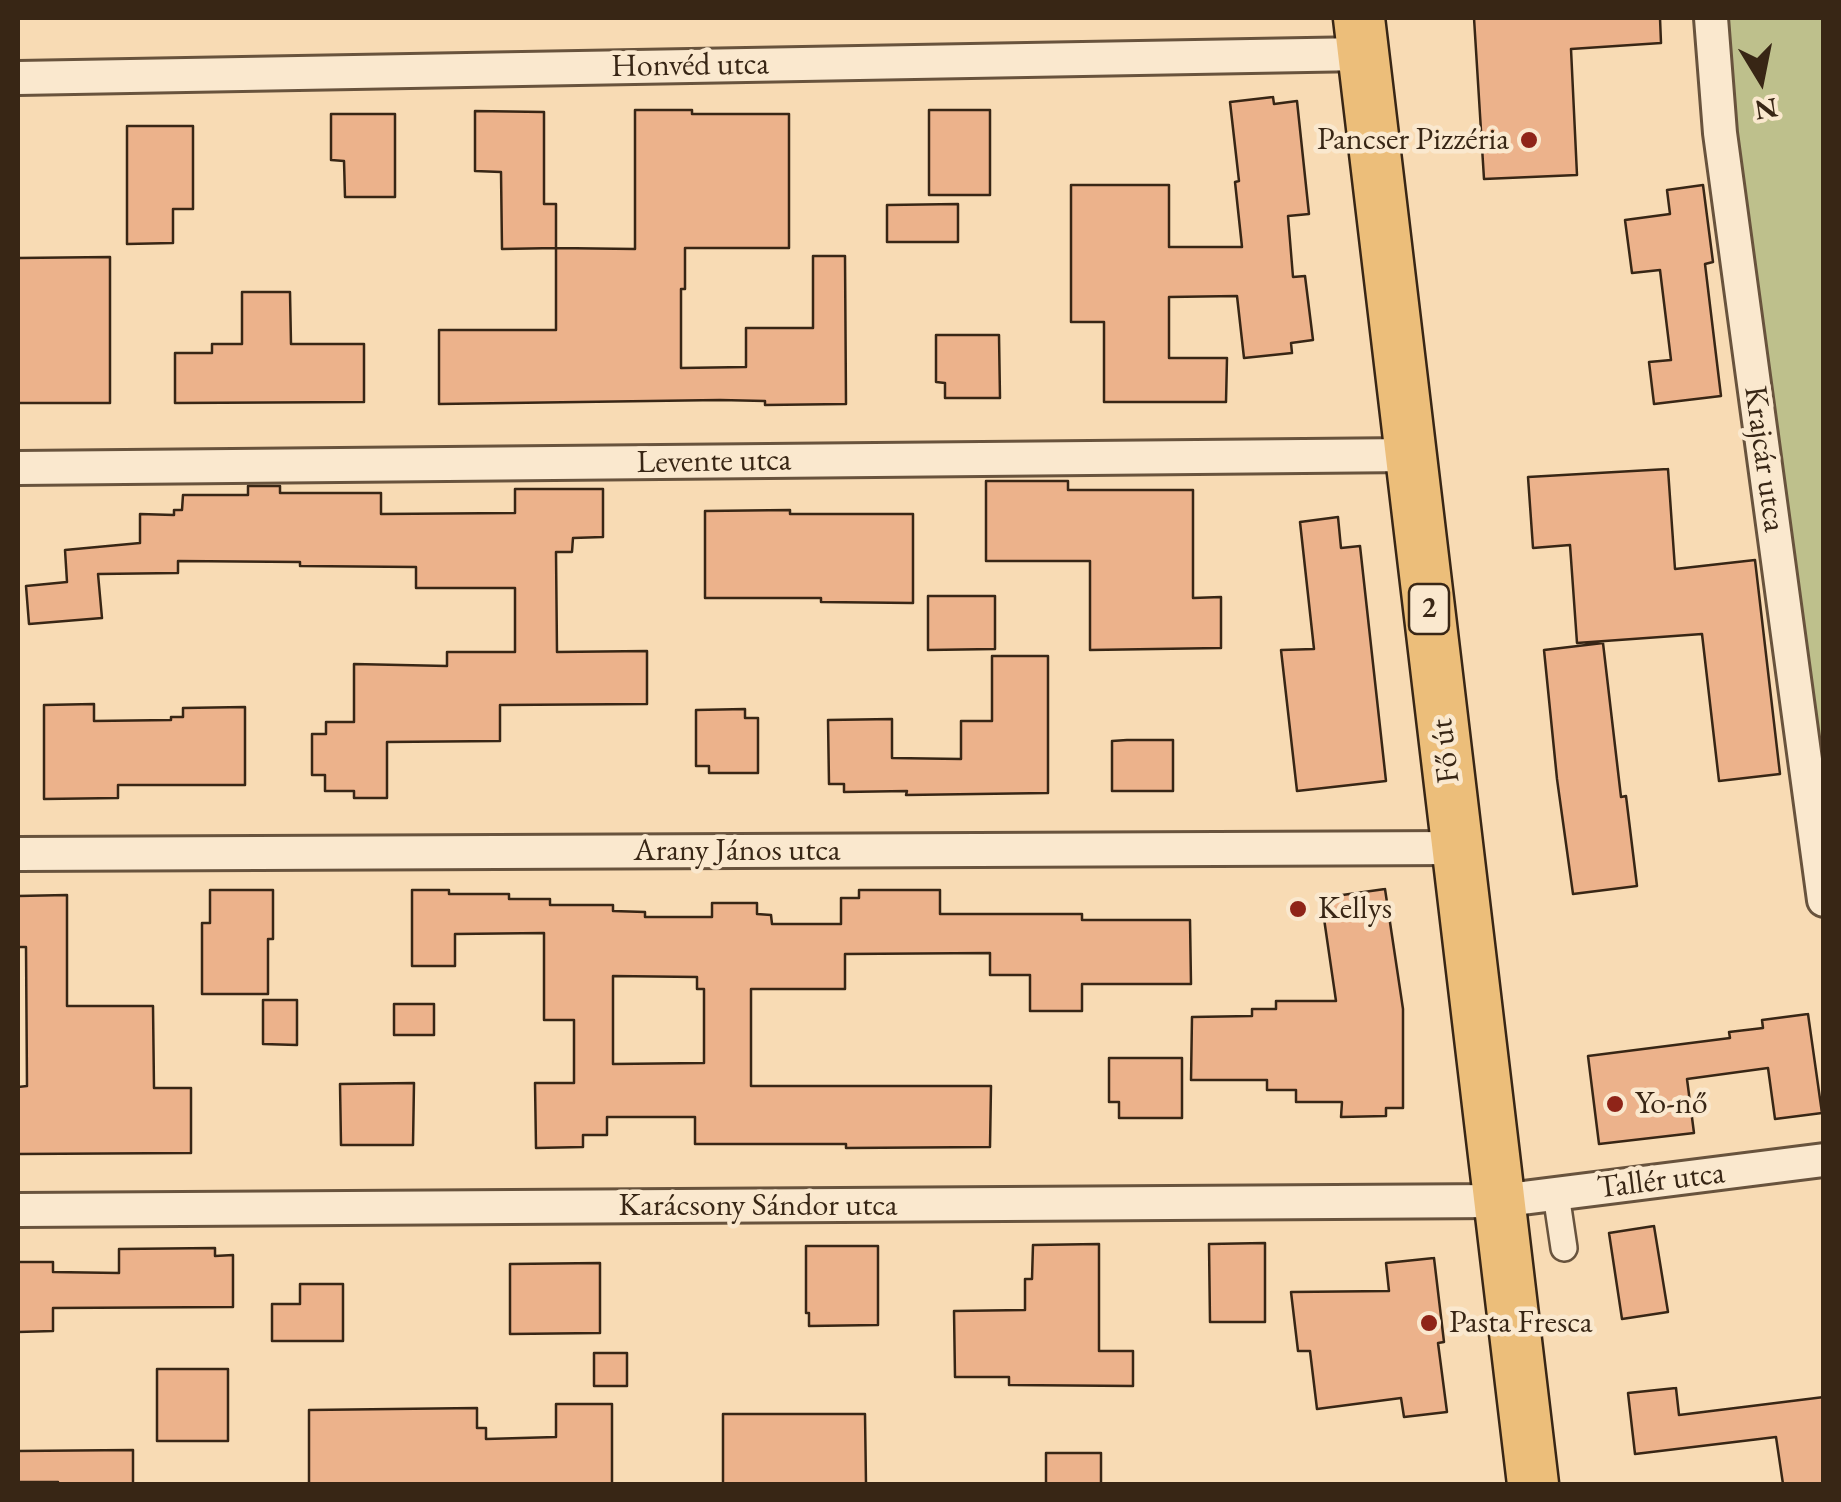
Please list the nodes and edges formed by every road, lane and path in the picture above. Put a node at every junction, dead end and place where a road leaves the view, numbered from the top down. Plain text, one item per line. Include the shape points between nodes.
1 (1712, 18) edge
2 (1361, 36) edge
3 (18, 78) edge
4 (1411, 455) junction
5 (18, 468) edge
6 (1457, 848) junction
7 (18, 854) edge
8 (1824, 900) edge
9 (1824, 1160) edge
10 (1556, 1194) junction
11 (1499, 1202) junction
12 (18, 1210) edge
13 (1564, 1248) dead end
14 (1532, 1484) edge

1 - 8 street, Krajcár utca via 1720,133
2 - 3 street, Honvéd utca
2 - 4 main road, Fő út / 2
4 - 5 street, Levente utca
4 - 6 main road, Fő út / 2
6 - 7 street, Arany János utca
6 - 11 main road, Fő út / 2
9 - 10 street, Tallér utca
10 - 11 street, Tallér utca
10 - 13 street
11 - 12 street, Karácsony Sándor utca
11 - 14 main road, Fő út / 2

